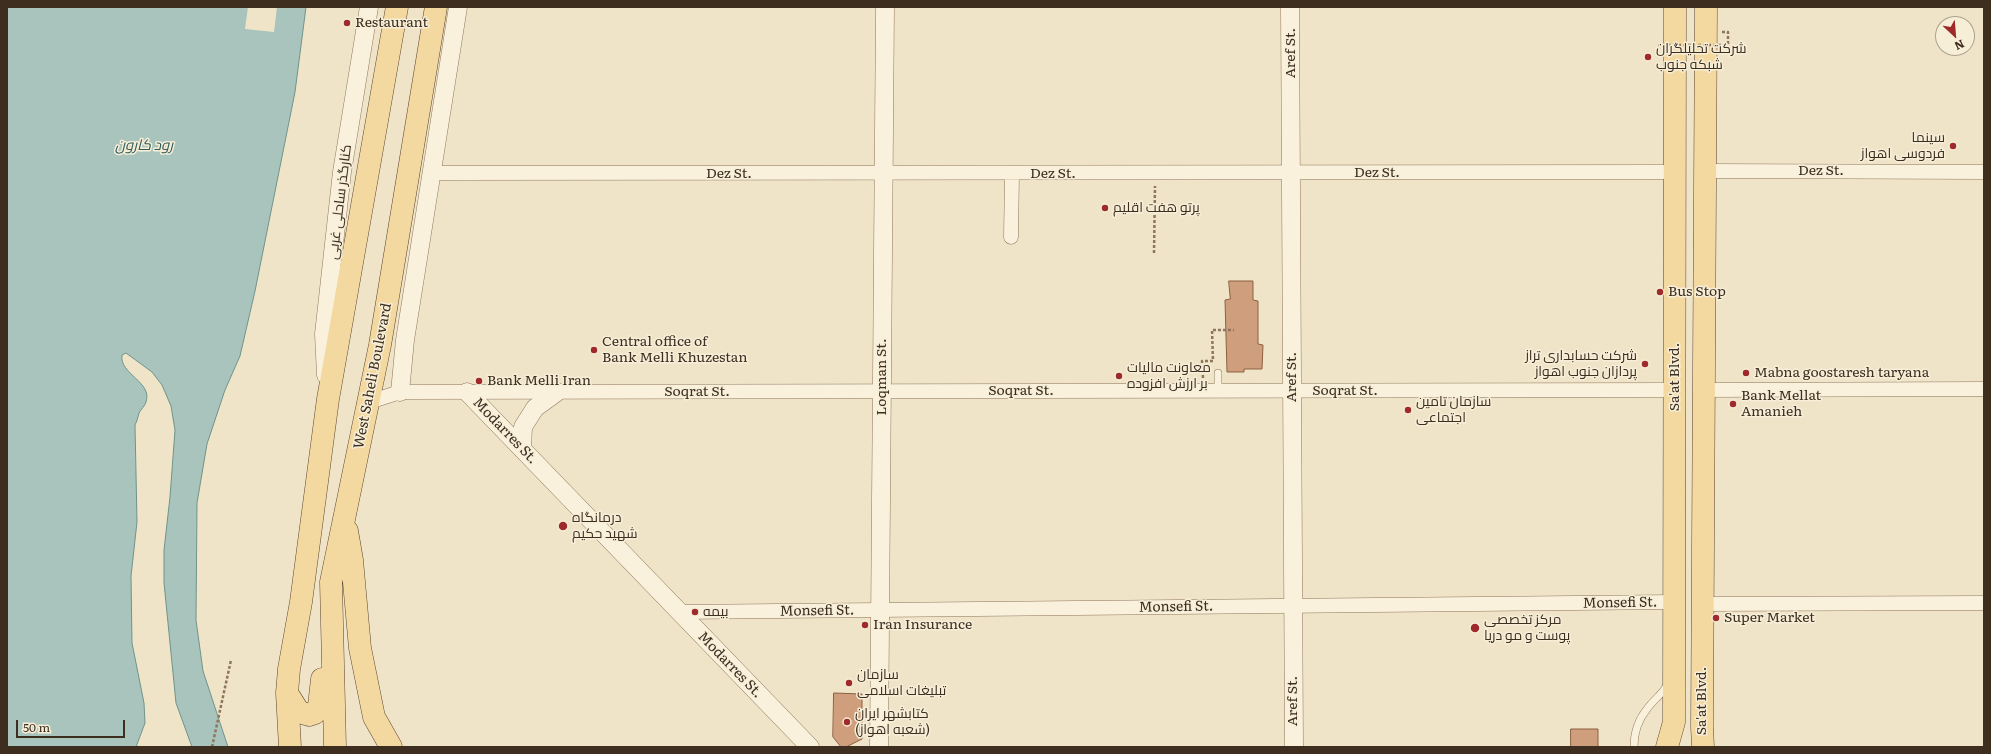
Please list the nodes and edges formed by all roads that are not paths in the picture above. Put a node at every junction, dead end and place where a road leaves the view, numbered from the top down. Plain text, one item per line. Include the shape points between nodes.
1 (368, 7) edge
2 (397, 7) edge
3 (436, 7) edge
4 (458, 7) edge
5 (885, 7) edge
6 (1290, 7) edge
7 (1675, 7) edge
8 (1706, 7) edge
9 (1705, 170) junction
10 (1675, 172) junction
11 (1984, 172) edge
12 (432, 173) junction
13 (1291, 173) junction
14 (883, 174) junction
15 (1012, 174) junction
16 (1011, 237) dead end
17 (1218, 373) dead end
18 (1984, 389) edge
19 (1675, 390) junction
20 (1704, 390) junction
21 (882, 391) junction
22 (1218, 391) junction
23 (1292, 391) junction
24 (400, 392) junction
25 (467, 392) junction
26 (557, 392) junction
27 (328, 399) junction
28 (369, 402) junction
29 (522, 449) junction
30 (344, 518) junction
31 (1674, 602) junction
32 (1984, 603) edge
33 (1702, 604) junction
34 (1293, 606) junction
35 (880, 610) junction
36 (679, 612) junction
37 (332, 626) junction
38 (1674, 668) junction
39 (287, 693) junction
40 (877, 745) edge
41 (290, 747) edge
42 (335, 747) edge
43 (391, 747) edge
44 (810, 747) edge
45 (1294, 747) edge
46 (1634, 747) edge
47 (1667, 747) edge
48 (1703, 747) edge

1 - 27 street, کنارگذر ساحلی غربی via 342,172 324,334
2 - 27 main road
3 - 28 main road, West Saheli Boulevard
4 - 12 street
5 - 14 street, Loqman St.
6 - 13 street, Aref St.
7 - 10 main road, Sa'at Blvd.
8 - 9 main road, Sa'at Blvd.
9 - 11 street, Dez St.
9 - 20 main road, Sa'at Blvd.
10 - 13 street, Dez St.
10 - 19 main road, Sa'at Blvd.
12 - 14 street, Dez St.
12 - 24 street
13 - 15 street, Dez St.
13 - 23 street, Aref St.
14 - 15 street, Dez St.
14 - 21 street, Loqman St.
15 - 16 street
17 - 22 lane
18 - 20 street
19 - 23 street, Soqrat St.
19 - 31 main road, Sa'at Blvd.
20 - 33 main road, Sa'at Blvd.
21 - 22 street, Soqrat St.
21 - 26 street, Soqrat St.
21 - 35 street, Loqman St.
22 - 23 street, Soqrat St.
23 - 34 street, Aref St.
24 - 25 street, Soqrat St.
24 - 28 street, Soqrat St.
25 - 26 street, Soqrat St.
25 - 29 street, Modarres St.
26 - 29 street via 535,408 523,427
27 - 39 main road
28 - 30 main road, West Saheli Boulevard
29 - 36 street, Modarres St.
30 - 37 main road, West Saheli Boulevard via 331,582
30 - 43 main road via 352,560 360,648 374,717
31 - 34 street, Monsefi St.
31 - 38 main road, Sa'at Blvd.
32 - 33 street
33 - 48 main road, Sa'at Blvd.
34 - 35 street, Monsefi St.
34 - 45 street, Aref St.
35 - 36 street, Monsefi St.
35 - 40 street, Loqman St.
36 - 44 street, Modarres St.
37 - 39 main road via 323,663 320,701 315,713 309,715 299,712
37 - 42 main road, West Saheli Boulevard
38 - 46 lane via 1664,691 1639,722 1634,736
38 - 47 main road, Sa'at Blvd. via 1674,722
39 - 41 main road

